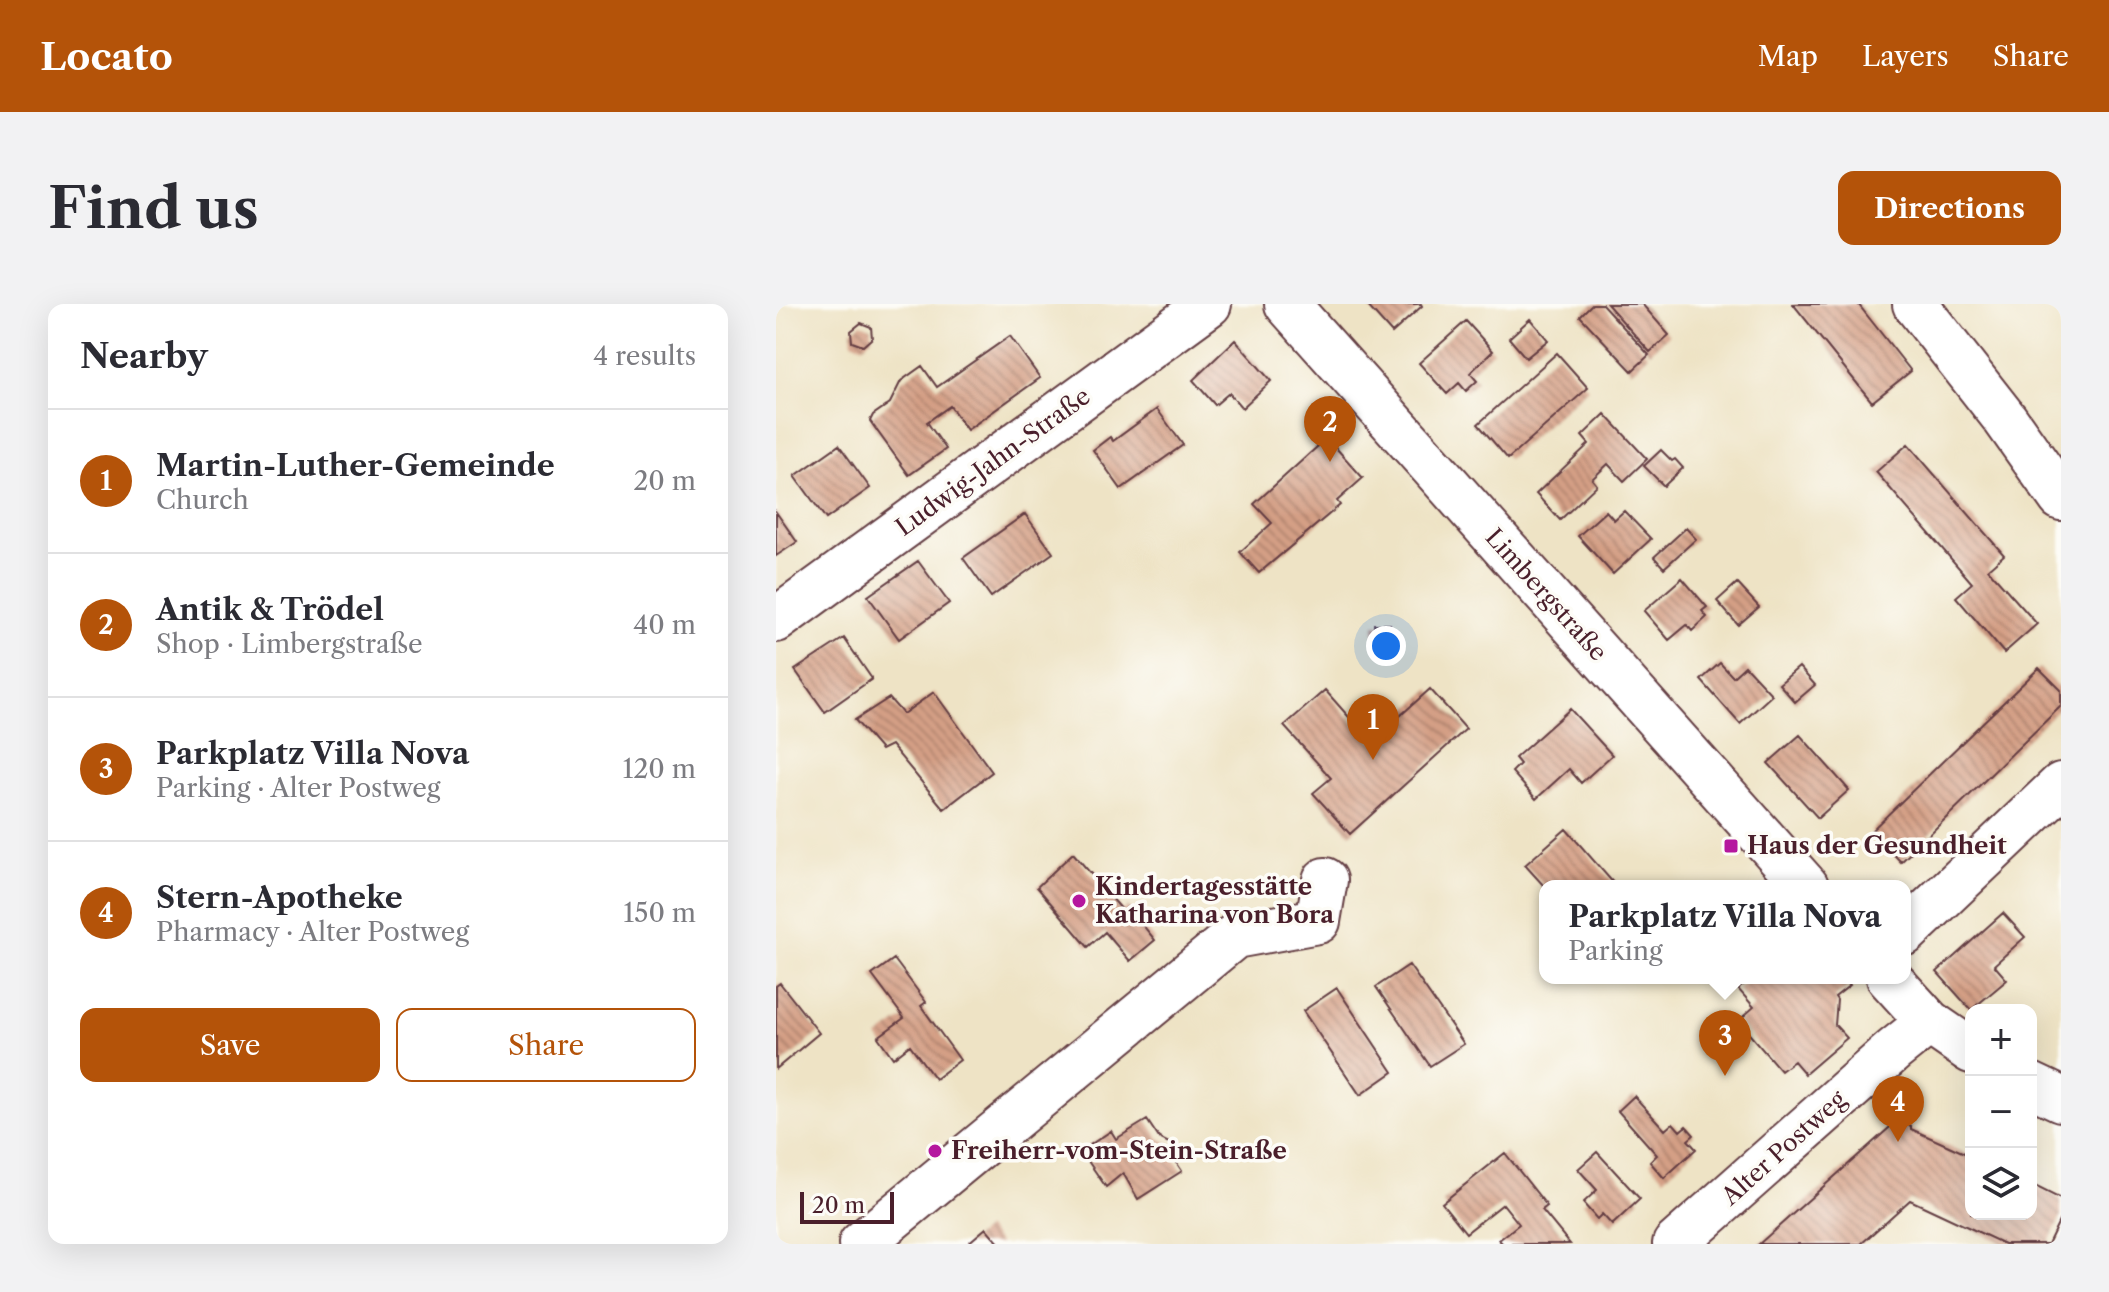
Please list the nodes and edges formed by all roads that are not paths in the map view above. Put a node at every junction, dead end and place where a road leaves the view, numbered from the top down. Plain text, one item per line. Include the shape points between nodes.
1 (1209, 304) edge
2 (1287, 304) edge
3 (1915, 304) edge
4 (2061, 498) edge
5 (776, 620) edge
6 (2061, 785) edge
7 (1325, 880) dead end
8 (1801, 880) edge
9 (1911, 927) edge
10 (1894, 984) edge
11 (1929, 1022) junction
12 (1965, 1047) edge
13 (2037, 1088) edge
14 (2061, 1099) edge
15 (873, 1241) edge
16 (1675, 1244) edge

1 - 5 street, Ludwig-Jahn-Straße
2 - 8 street, Limbergstraße
3 - 4 street
6 - 9 street
7 - 15 street via 1318,921 1235,936
10 - 11 street
11 - 12 street
11 - 16 street, Alter Postweg
13 - 14 street

